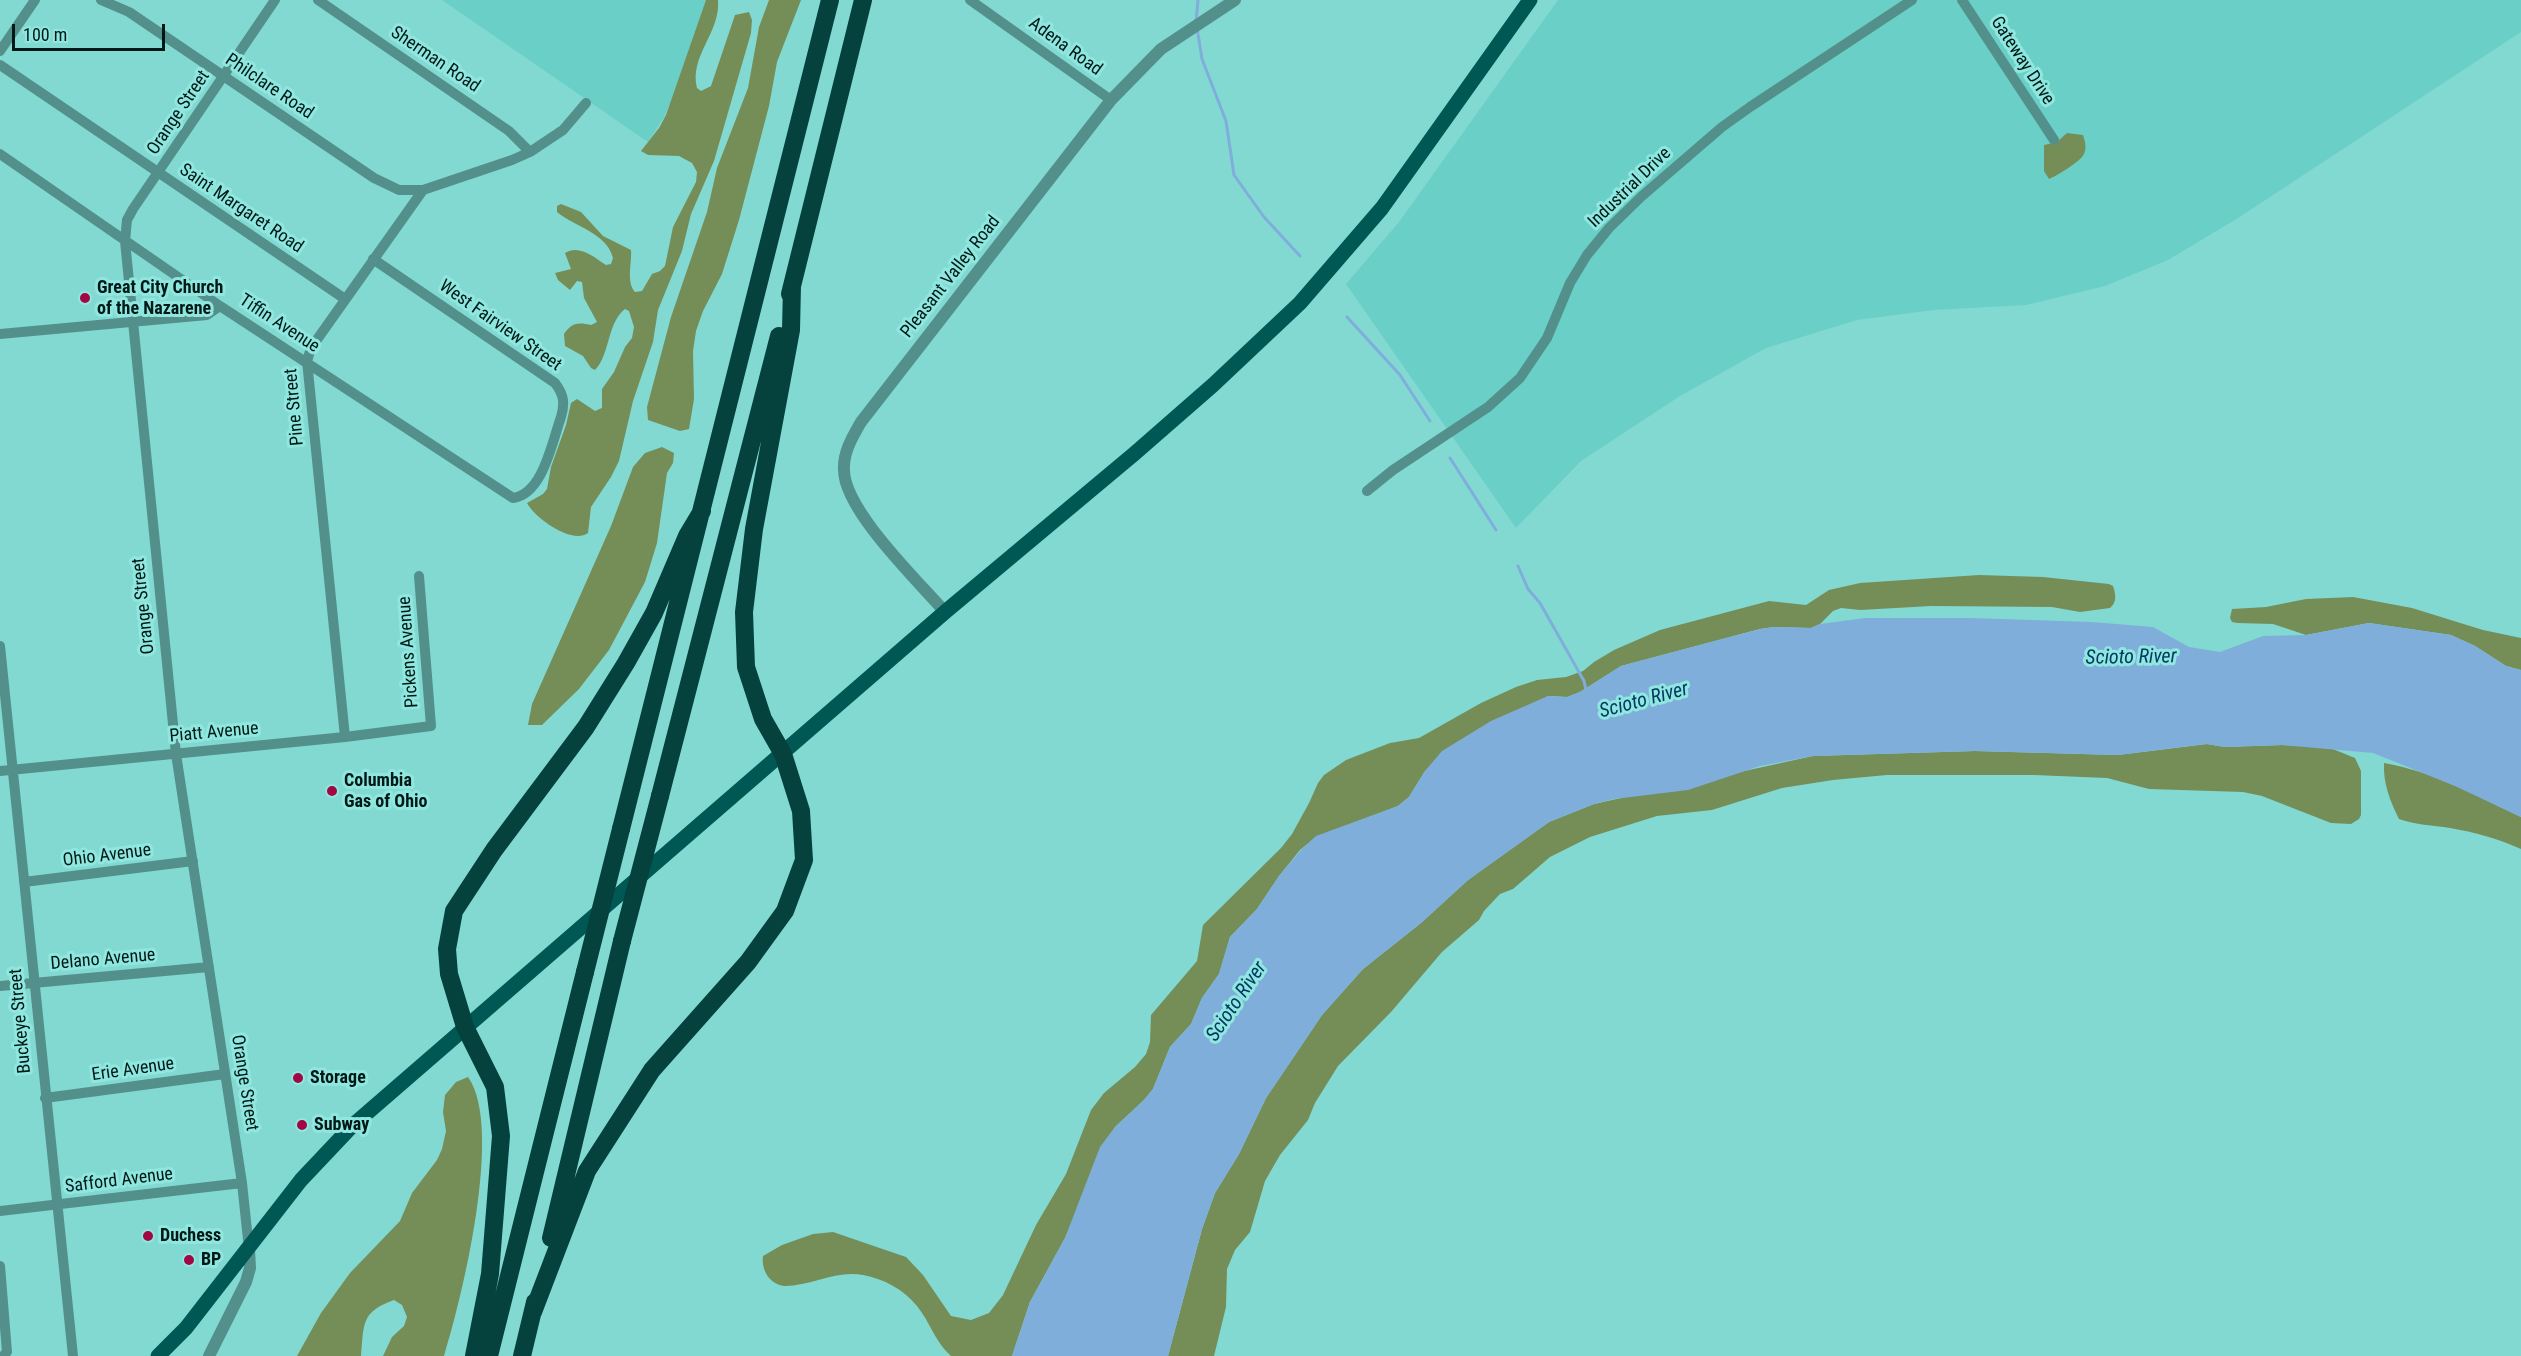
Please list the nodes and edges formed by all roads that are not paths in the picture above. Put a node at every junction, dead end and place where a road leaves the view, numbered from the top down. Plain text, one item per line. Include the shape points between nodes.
1 (35, 0) edge
2 (101, 0) edge
3 (275, 0) edge
4 (318, 0) edge
5 (830, 0) edge
6 (863, 0) edge
7 (970, 0) edge
8 (1235, 0) edge
9 (1530, 0) edge
10 (1912, 0) edge
11 (1962, 0) edge
12 (0, 51) edge
13 (0, 65) edge
14 (224, 77) junction
15 (1111, 100) junction
16 (586, 103) dead end
17 (2054, 140) dead end
18 (530, 152) junction
19 (0, 154) edge
20 (158, 173) junction
21 (423, 190) junction
22 (125, 241) junction
23 (373, 259) junction
24 (792, 285) junction
25 (345, 299) junction
26 (220, 306) junction
27 (131, 321) junction
28 (0, 334) edge
29 (307, 361) junction
30 (1367, 491) dead end
31 (513, 498) joint
32 (702, 511) junction
33 (419, 576) dead end
34 (945, 612) junction
35 (0, 646) edge
36 (431, 726) joint
37 (345, 737) junction
38 (176, 754) junction
39 (783, 754) junction
40 (13, 769) junction
41 (0, 771) edge
42 (193, 861) junction
43 (24, 882) junction
44 (209, 967) junction
45 (35, 983) junction
46 (0, 986) edge
47 (465, 1027) junction
48 (225, 1074) junction
49 (45, 1098) junction
50 (242, 1183) junction
51 (57, 1205) junction
52 (0, 1211) edge
53 (249, 1250) junction
54 (0, 1266) edge
55 (533, 1312) junction
56 (3, 1356) edge
57 (73, 1356) edge
58 (158, 1356) edge
59 (209, 1356) edge
60 (474, 1356) edge
61 (489, 1356) edge
62 (522, 1356) edge

1 - 12 street
2 - 14 street, Philclare Road via 129,12
3 - 14 street, Orange Street
4 - 18 street, Sherman Road via 509,131
5 - 32 highway
6 - 24 highway
7 - 15 street, Adena Road
8 - 15 street, Pleasant Valley Road via 1161,49
9 - 34 main road via 1382,208 1300,303 1196,401
10 - 30 street, Industrial Drive via 1741,114 1635,202 1587,255 1570,283 1547,338 1520,378 1488,407
11 - 17 street, Gateway Drive
13 - 20 street, Saint Margaret Road
14 - 20 street, Orange Street
14 - 21 street, Philclare Road via 374,178 399,190
15 - 34 street, Pleasant Valley Road via 861,422 850,442 843,468 854,504
16 - 18 street via 563,130
18 - 21 street
19 - 22 street, Tiffin Avenue
20 - 22 street, Orange Street via 127,220
20 - 25 street, Saint Margaret Road
21 - 23 street, Pine Street
22 - 26 street, Tiffin Avenue
22 - 27 street, Orange Street
23 - 25 street, Pine Street
23 - 31 street, West Fairview Street via 555,383 563,394 561,417 539,480 523,496
24 - 39 highway via 791,330 754,529 744,612 746,668 763,719
24 - 55 highway, bridge via 622,941
25 - 29 street, Pine Street via 311,348
26 - 27 street via 207,315
26 - 29 street, Tiffin Avenue
27 - 28 street
27 - 38 street, Orange Street
29 - 31 street, Tiffin Avenue
29 - 37 street, Pine Street
32 - 47 highway via 687,536 654,614 626,663 586,727 454,911 447,949 449,974
32 - 61 highway, bridge
33 - 36 street, Pickens Avenue
34 - 39 main road
35 - 40 street, Buckeye Street
36 - 37 street, Piatt Avenue
37 - 38 street, Piatt Avenue
38 - 40 street, Piatt Avenue
38 - 42 street, Orange Street
39 - 47 main road
39 - 55 highway via 801,811 804,860 786,911 748,962 652,1070 618,1121 587,1171
40 - 41 street, Piatt Avenue
40 - 43 street, Buckeye Street
42 - 43 street, Ohio Avenue
42 - 44 street, Orange Street
43 - 45 street, Buckeye Street
44 - 45 street, Delano Avenue
44 - 48 street, Orange Street
45 - 46 street, Delano Avenue
45 - 49 street, Buckeye Street
47 - 53 main road via 327,1151
47 - 60 highway via 495,1087 501,1136 490,1274
48 - 49 street, Erie Avenue
48 - 50 street, Orange Street
49 - 51 street, Buckeye Street
50 - 51 street, Safford Avenue
50 - 53 street, Orange Street
51 - 52 street, Safford Avenue
51 - 57 street, Buckeye Street
53 - 58 main road via 186,1328
53 - 59 street via 246,1282
54 - 56 street via 7,1336 7,1352
55 - 62 highway

